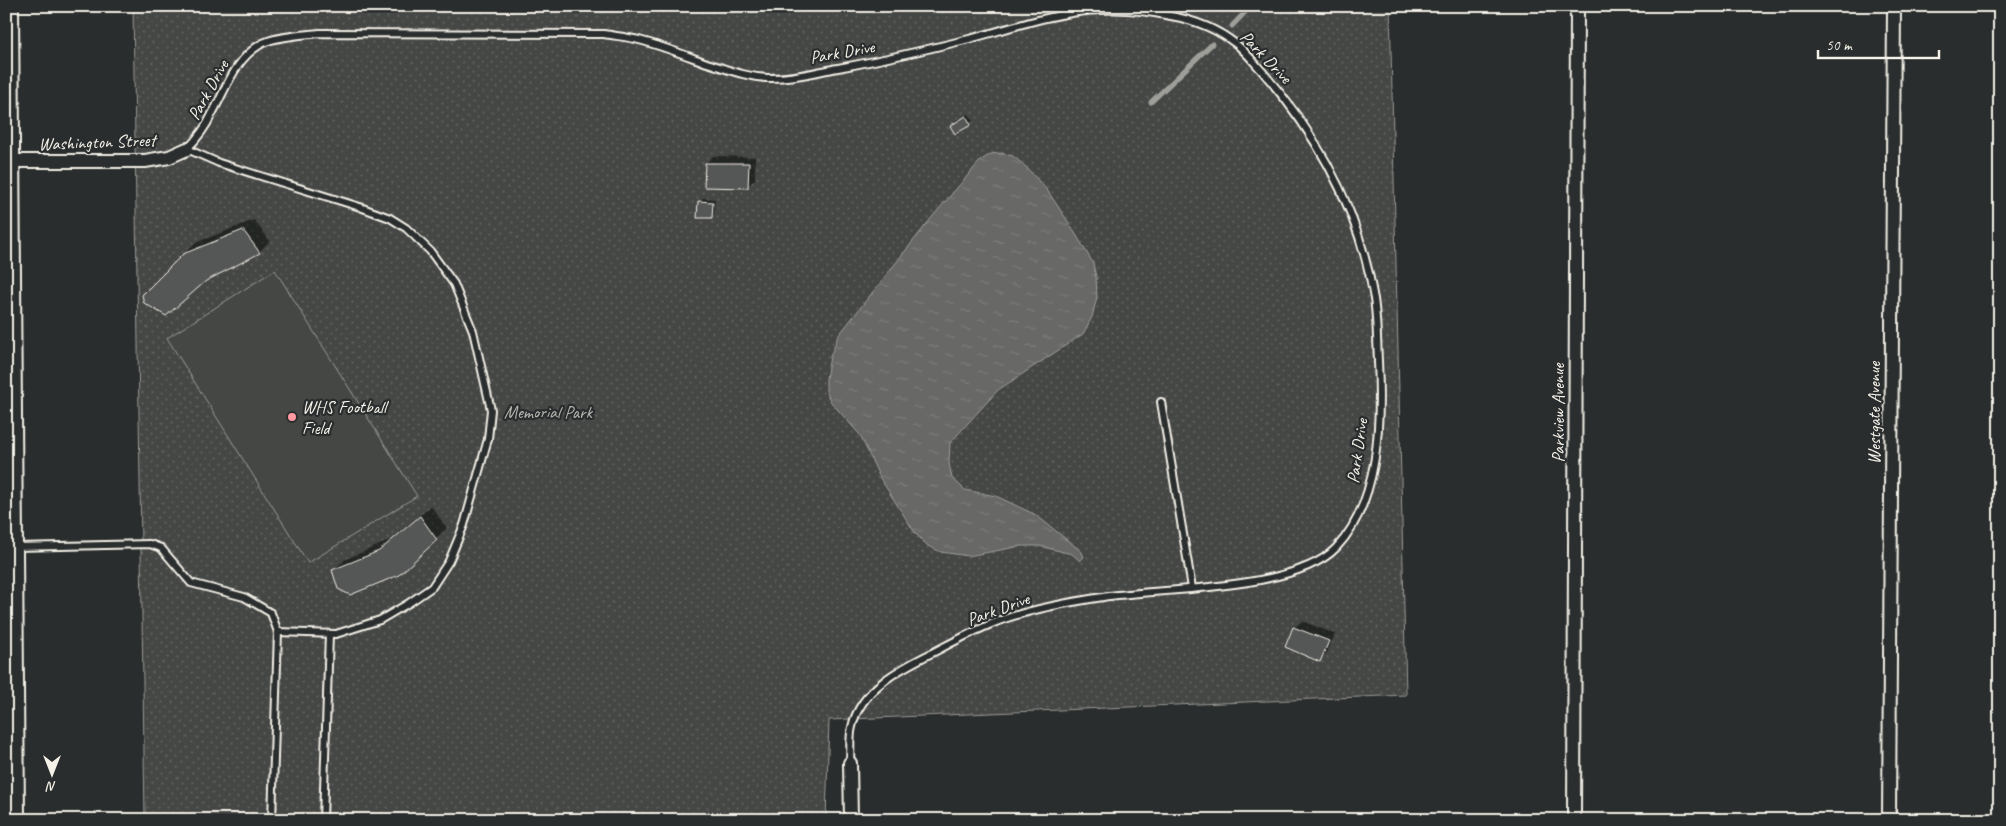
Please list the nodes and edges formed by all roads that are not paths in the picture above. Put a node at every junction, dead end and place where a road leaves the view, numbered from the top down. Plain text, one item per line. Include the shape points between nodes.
1 (10, 6) edge
2 (1577, 6) edge
3 (1894, 6) edge
4 (188, 149) junction
5 (9, 161) edge
6 (1161, 402) dead end
7 (10, 547) edge
8 (1192, 588) junction
9 (278, 632) junction
10 (329, 634) junction
11 (850, 763) joint
12 (11, 792) edge
13 (16, 820) edge
14 (272, 820) edge
15 (323, 820) edge
16 (851, 820) edge
17 (1574, 820) edge
18 (1889, 820) edge

1 - 5 street
2 - 17 street, Parkview Avenue
3 - 18 street, Westgate Avenue
4 - 5 street, Washington Street via 169,157 145,161
4 - 8 lane, Park Drive via 212,115 232,72 245,57 263,43 291,36 320,33 604,34 639,40 749,76 770,78 900,57 1096,10 1130,9 1189,19 1238,45 1279,91 1330,167 1359,236 1368,269 1374,301 1379,376 1372,474 1353,526 1335,550 1312,566 1287,574
4 - 10 lane via 219,163 360,207 406,228 430,251 454,284 473,331 491,410 488,439 464,525 449,561 432,587 409,603 380,620
5 - 7 street
6 - 8 lane
7 - 9 lane via 150,544 161,548 191,583 244,597 271,613
7 - 12 street
8 - 11 lane, Park Drive via 1104,597 1000,620 909,664 863,699 852,728
9 - 10 lane
9 - 14 lane
10 - 15 lane
11 - 16 street
12 - 13 street

